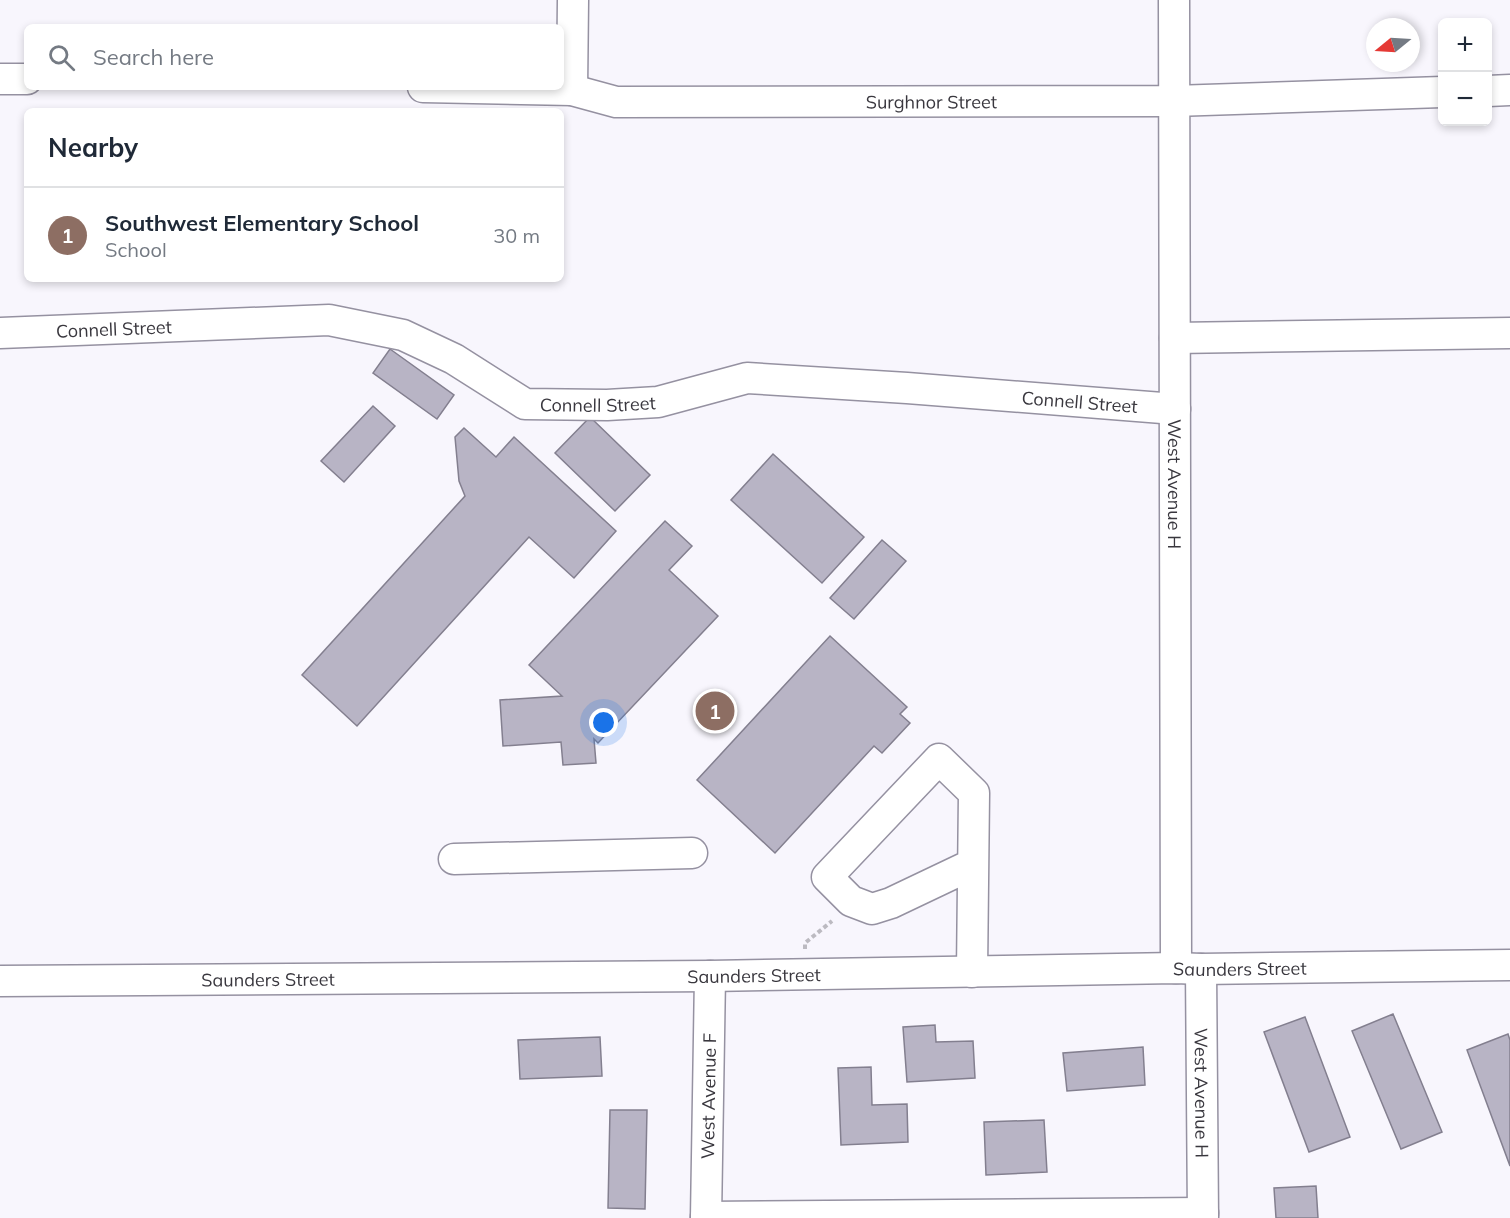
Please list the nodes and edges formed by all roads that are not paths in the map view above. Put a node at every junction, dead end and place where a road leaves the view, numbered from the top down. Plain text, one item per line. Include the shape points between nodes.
1 (573, 0) edge
2 (1174, 0) edge
3 (0, 79) edge
4 (24, 79) edge
5 (564, 90) edge
6 (572, 90) junction
7 (1510, 90) edge
8 (1492, 91) edge
9 (1438, 92) edge
10 (1174, 101) junction
11 (0, 333) edge
12 (1510, 333) edge
13 (1175, 338) junction
14 (1175, 409) junction
15 (692, 853) dead end
16 (454, 859) dead end
17 (974, 864) junction
18 (1510, 965) edge
19 (1188, 968) junction
20 (972, 972) junction
21 (710, 976) junction
22 (0, 981) edge
23 (1203, 1216) edge
24 (706, 1218) edge

1 - 6 street
2 - 10 street, West Avenue H
3 - 4 street
5 - 6 street, Surghnor Street
6 - 10 street, Surghnor Street via 616,102
7 - 8 street
9 - 10 street, Surghnor Street
10 - 13 street, West Avenue H
11 - 14 street, Connell Street via 329,320 403,334 454,359 525,404 658,402 747,378
12 - 13 street
13 - 14 street, West Avenue H
14 - 19 street, West Avenue H
15 - 16 street
17 - 17 street via 974,793 939,759 827,877 851,901 872,909
17 - 20 street
18 - 19 street, Saunders Street
19 - 20 street, Saunders Street
19 - 23 street, West Avenue H
20 - 21 street, Saunders Street
21 - 22 street, Saunders Street
21 - 24 street, West Avenue F
23 - 24 street

